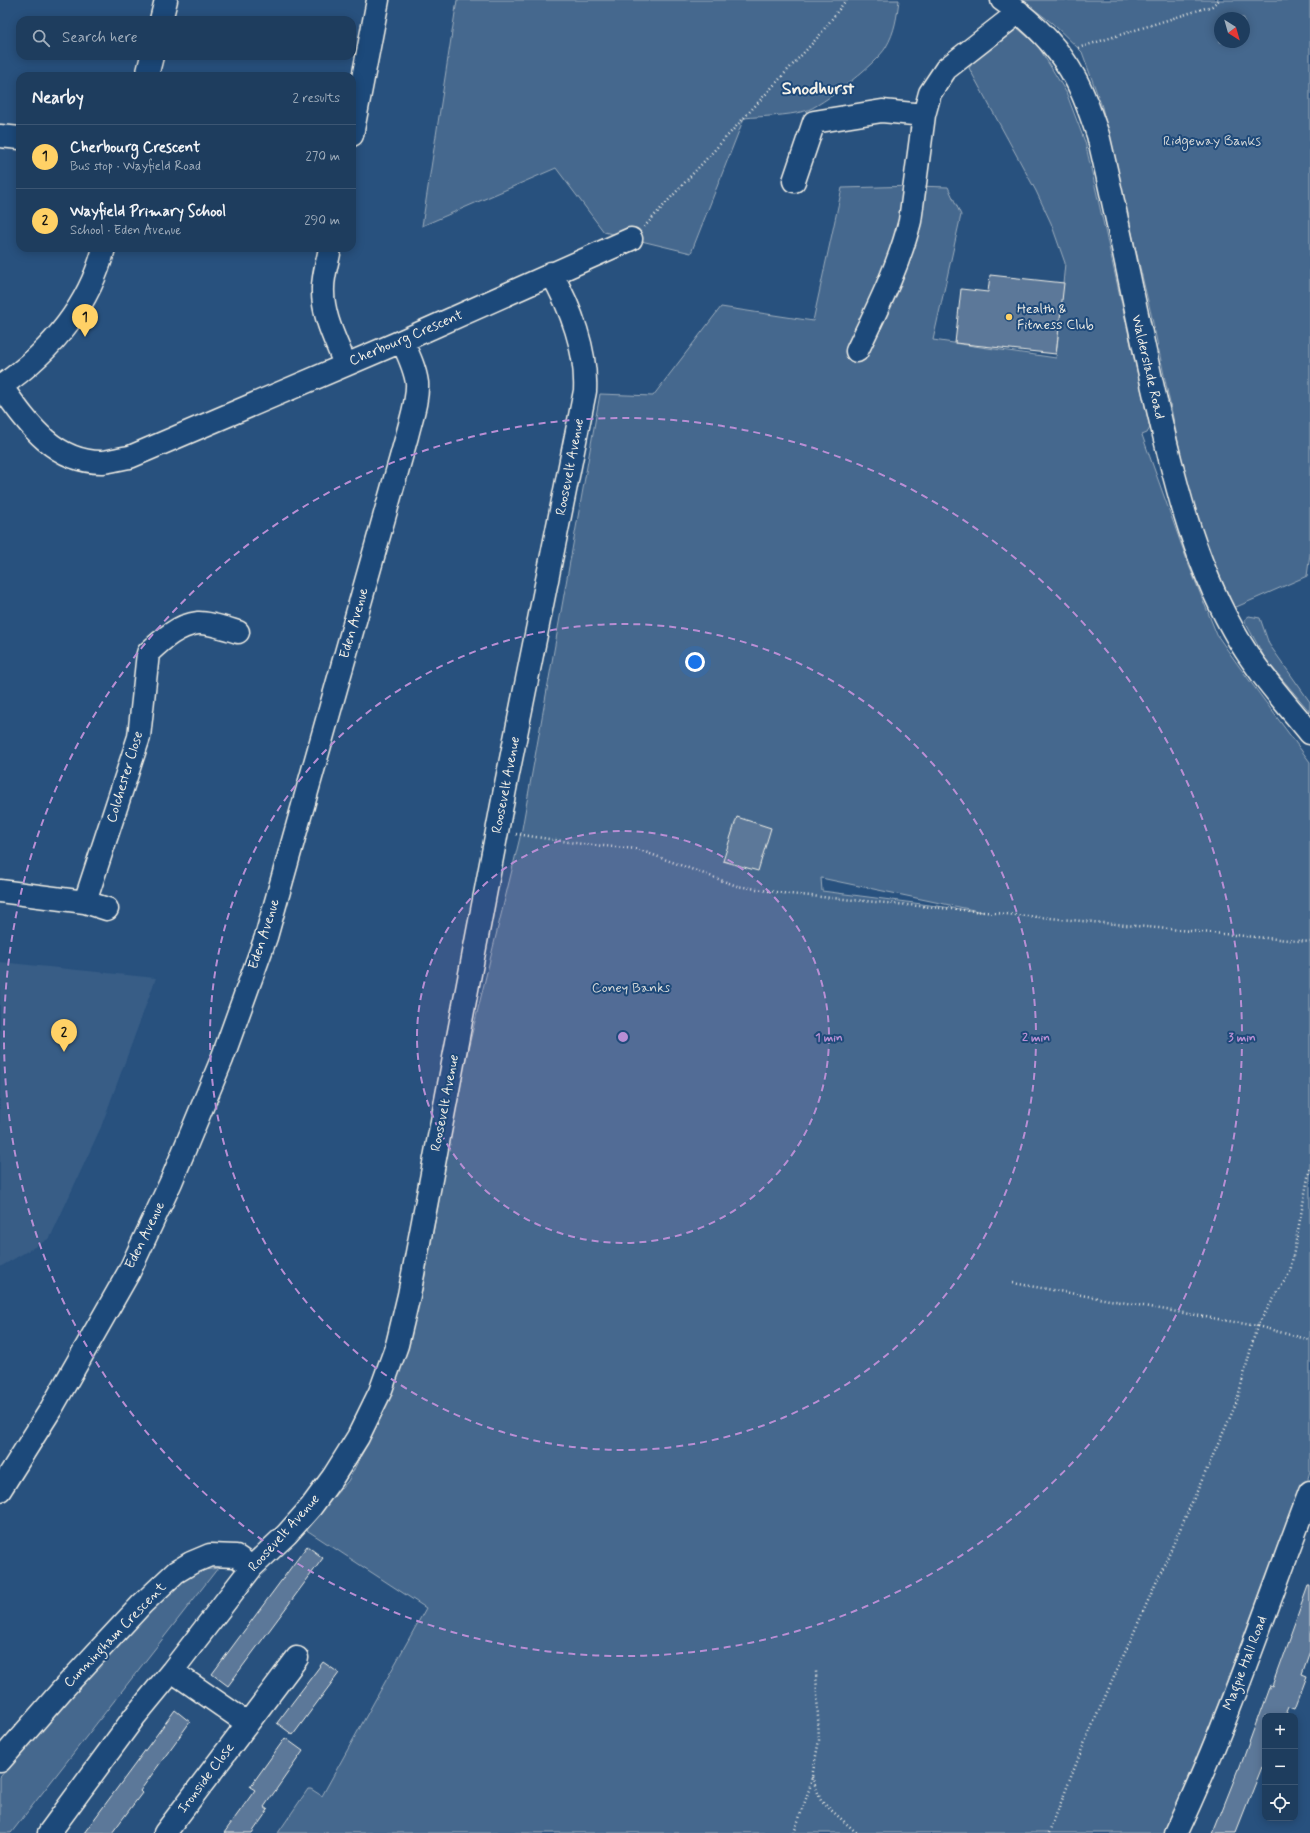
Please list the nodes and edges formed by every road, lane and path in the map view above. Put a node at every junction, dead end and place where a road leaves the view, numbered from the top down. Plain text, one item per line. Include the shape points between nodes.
1 (166, 0) edge
2 (378, 0) edge
3 (846, 0) edge
4 (1002, 0) edge
5 (1219, 0) edge
6 (1019, 12) junction
7 (162, 16) edge
8 (1058, 54) junction
9 (151, 60) edge
10 (148, 72) edge
11 (356, 114) edge
12 (924, 115) junction
13 (0, 136) edge
14 (16, 138) edge
15 (794, 181) dead end
16 (631, 239) joint
17 (103, 252) edge
18 (329, 252) edge
19 (551, 273) junction
20 (402, 341) junction
21 (858, 351) dead end
22 (345, 364) junction
23 (1, 386) edge
24 (238, 632) dead end
25 (1310, 733) edge
26 (498, 830) junction
27 (0, 891) edge
28 (85, 902) junction
29 (107, 909) dead end
30 (1310, 942) edge
31 (1310, 1167) edge
32 (1013, 1283) dead end
33 (1256, 1326) junction
34 (1310, 1340) edge
35 (0, 1490) edge
36 (1310, 1492) edge
37 (252, 1567) junction
38 (297, 1658) dead end
39 (172, 1671) junction
40 (816, 1671) dead end
41 (247, 1723) junction
42 (0, 1761) edge
43 (812, 1776) junction
44 (49, 1833) edge
45 (165, 1833) edge
46 (794, 1833) edge
47 (857, 1833) edge
48 (1048, 1833) edge
49 (1176, 1833) edge

1 - 7 street
2 - 11 street
3 - 16 path via 813,42
4 - 6 street, Walderslade Road
5 - 8 path via 1212,6
6 - 8 street, Walderslade Road
6 - 12 street via 946,70 930,93
8 - 25 street, Walderslade Road via 1075,77 1098,135 1172,471 1189,528 1209,581 1232,629 1248,655
9 - 10 street
12 - 15 street via 882,111 814,122
12 - 21 street via 910,221 898,259
13 - 14 street
16 - 19 street, Cherbourg Crescent
17 - 23 street via 86,295 68,324 30,364
18 - 22 street via 323,286 324,306
19 - 20 street, Cherbourg Crescent
19 - 26 street, Roosevelt Avenue via 566,302 576,333 583,363 585,391
20 - 22 street, Cherbourg Crescent
20 - 35 street, Eden Avenue via 417,384 416,400 266,937 222,1059 171,1182 128,1272 51,1409
22 - 23 street, Cherbourg Crescent via 130,457 103,462 82,459 48,443 34,431
24 - 28 street, Colchester Close via 199,623 166,636 148,653 140,737
26 - 30 path via 582,844 638,849 737,886 789,894
26 - 37 street, Roosevelt Avenue via 409,1295 397,1345 380,1392 358,1437 333,1477 287,1534
27 - 28 street
28 - 29 street
31 - 33 path via 1290,1272
32 - 33 path
33 - 34 path
33 - 48 path via 1236,1404 1084,1744
36 - 49 street, Magpie Hall Road via 1262,1623 1198,1785
37 - 39 street, Roosevelt Avenue
37 - 42 street, Cunningham Crescent via 236,1556 210,1555 176,1572 142,1604
38 - 41 street, Ironside Close
39 - 41 street
39 - 44 street, Roosevelt Avenue via 135,1716
40 - 43 path via 819,1740
41 - 45 street, Ironside Close
43 - 46 path
43 - 47 path via 821,1801

